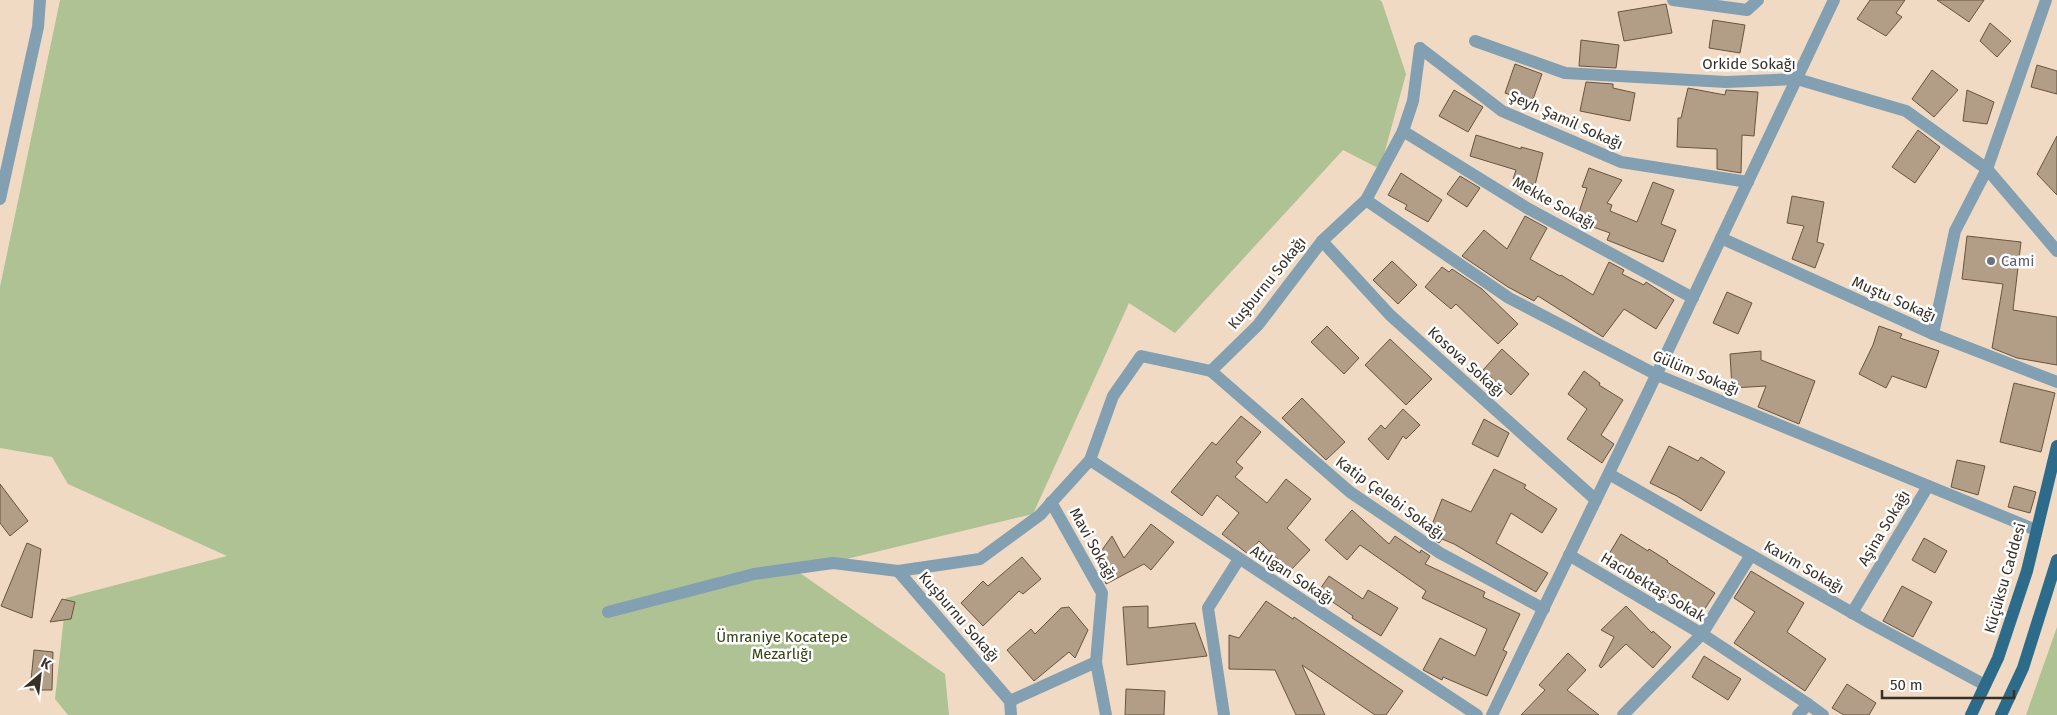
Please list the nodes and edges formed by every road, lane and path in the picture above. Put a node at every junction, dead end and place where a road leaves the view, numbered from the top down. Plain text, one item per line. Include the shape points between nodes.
1 (40, 0) edge
2 (1673, 0) edge
3 (1758, 0) edge
4 (1834, 0) edge
5 (2046, 0) edge
6 (1475, 42) dead end
7 (1420, 48) joint
8 (1797, 79) junction
9 (1403, 131) junction
10 (1987, 168) junction
11 (1748, 182) junction
12 (0, 199) edge
13 (1366, 200) junction
14 (1721, 238) junction
15 (1322, 241) junction
16 (2057, 250) edge
17 (1693, 298) junction
18 (1933, 334) junction
19 (1211, 371) junction
20 (1656, 375) junction
21 (2057, 382) edge
22 (2057, 446) edge
23 (1090, 460) junction
24 (1608, 474) junction
25 (1928, 486) junction
26 (1596, 500) junction
27 (1051, 502) junction
28 (2036, 530) junction
29 (1569, 555) junction
30 (1751, 555) junction
31 (1239, 559) junction
32 (2057, 560) edge
33 (898, 572) junction
34 (1544, 609) junction
35 (608, 612) dead end
36 (1852, 613) junction
37 (1702, 634) junction
38 (1096, 662) junction
39 (1985, 685) junction
40 (1010, 701) junction
41 (1808, 704) junction
42 (1011, 715) edge
43 (1106, 715) edge
44 (1224, 715) edge
45 (1477, 715) edge
46 (1492, 715) edge
47 (1623, 715) edge
48 (1798, 715) edge
49 (1823, 715) edge
50 (1971, 715) edge
51 (2001, 715) edge

1 - 12 street via 38,27
2 - 3 street via 1747,10
4 - 8 street
5 - 10 street
6 - 8 street, Orkide Sokağı via 1565,73 1726,82
7 - 9 street, Kuşburnu Sokağı via 1413,101
7 - 11 street, Şeyh Şamil Sokağı via 1502,111 1621,162
8 - 10 street, Orkide Sokağı via 1906,111
8 - 11 street
9 - 13 street, Kuşburnu Sokağı
9 - 17 street, Mekke Sokağı via 1527,208
10 - 16 street, Orkide Sokağı
10 - 18 street via 1955,231
11 - 14 street
13 - 15 street, Kuşburnu Sokağı
13 - 20 street, Gülüm Sokağı via 1509,298
14 - 17 street
14 - 18 street, Muştu Sokağı
15 - 19 street, Kuşburnu Sokağı via 1258,325
15 - 26 street, Kosova Sokağı via 1390,316
17 - 20 street
18 - 21 street, Muştu Sokağı
19 - 23 street, Kuşburnu Sokağı via 1141,356 1112,396
19 - 34 street, Katip Çelebi Sokağı via 1350,492 1440,553
20 - 24 street
20 - 25 street, Gülüm Sokağı
22 - 28 main road, Küçüksu Caddesi
23 - 27 street, Kuşburnu Sokağı
23 - 31 street, Atılgan Sokağı
24 - 26 street
24 - 30 street, Kavim Sokağı
25 - 28 street, Gülüm Sokağı
25 - 36 street, Aşina Sokağı
26 - 29 street
27 - 33 street, Kuşburnu Sokağı via 1040,515 980,559
27 - 38 street, Mavi Sokağı via 1102,593
28 - 39 main road, Küçüksu Caddesi via 2010,623
29 - 34 street
29 - 37 street, Hacıbektaş Sokak
30 - 36 street, Kavim Sokağı
30 - 37 street
31 - 44 street via 1208,608
31 - 45 street, Atılgan Sokağı
32 - 51 main road via 2023,668
33 - 35 street via 832,562 754,574
33 - 40 street, Kuşburnu Sokağı
34 - 46 street
36 - 39 street, Kavim Sokağı
37 - 41 street
37 - 47 street, Hacıbektaş Sokak
38 - 40 street
38 - 43 street, Mavi Sokağı
39 - 50 main road, Küçüksu Caddesi
40 - 42 street
41 - 48 street
41 - 49 street

